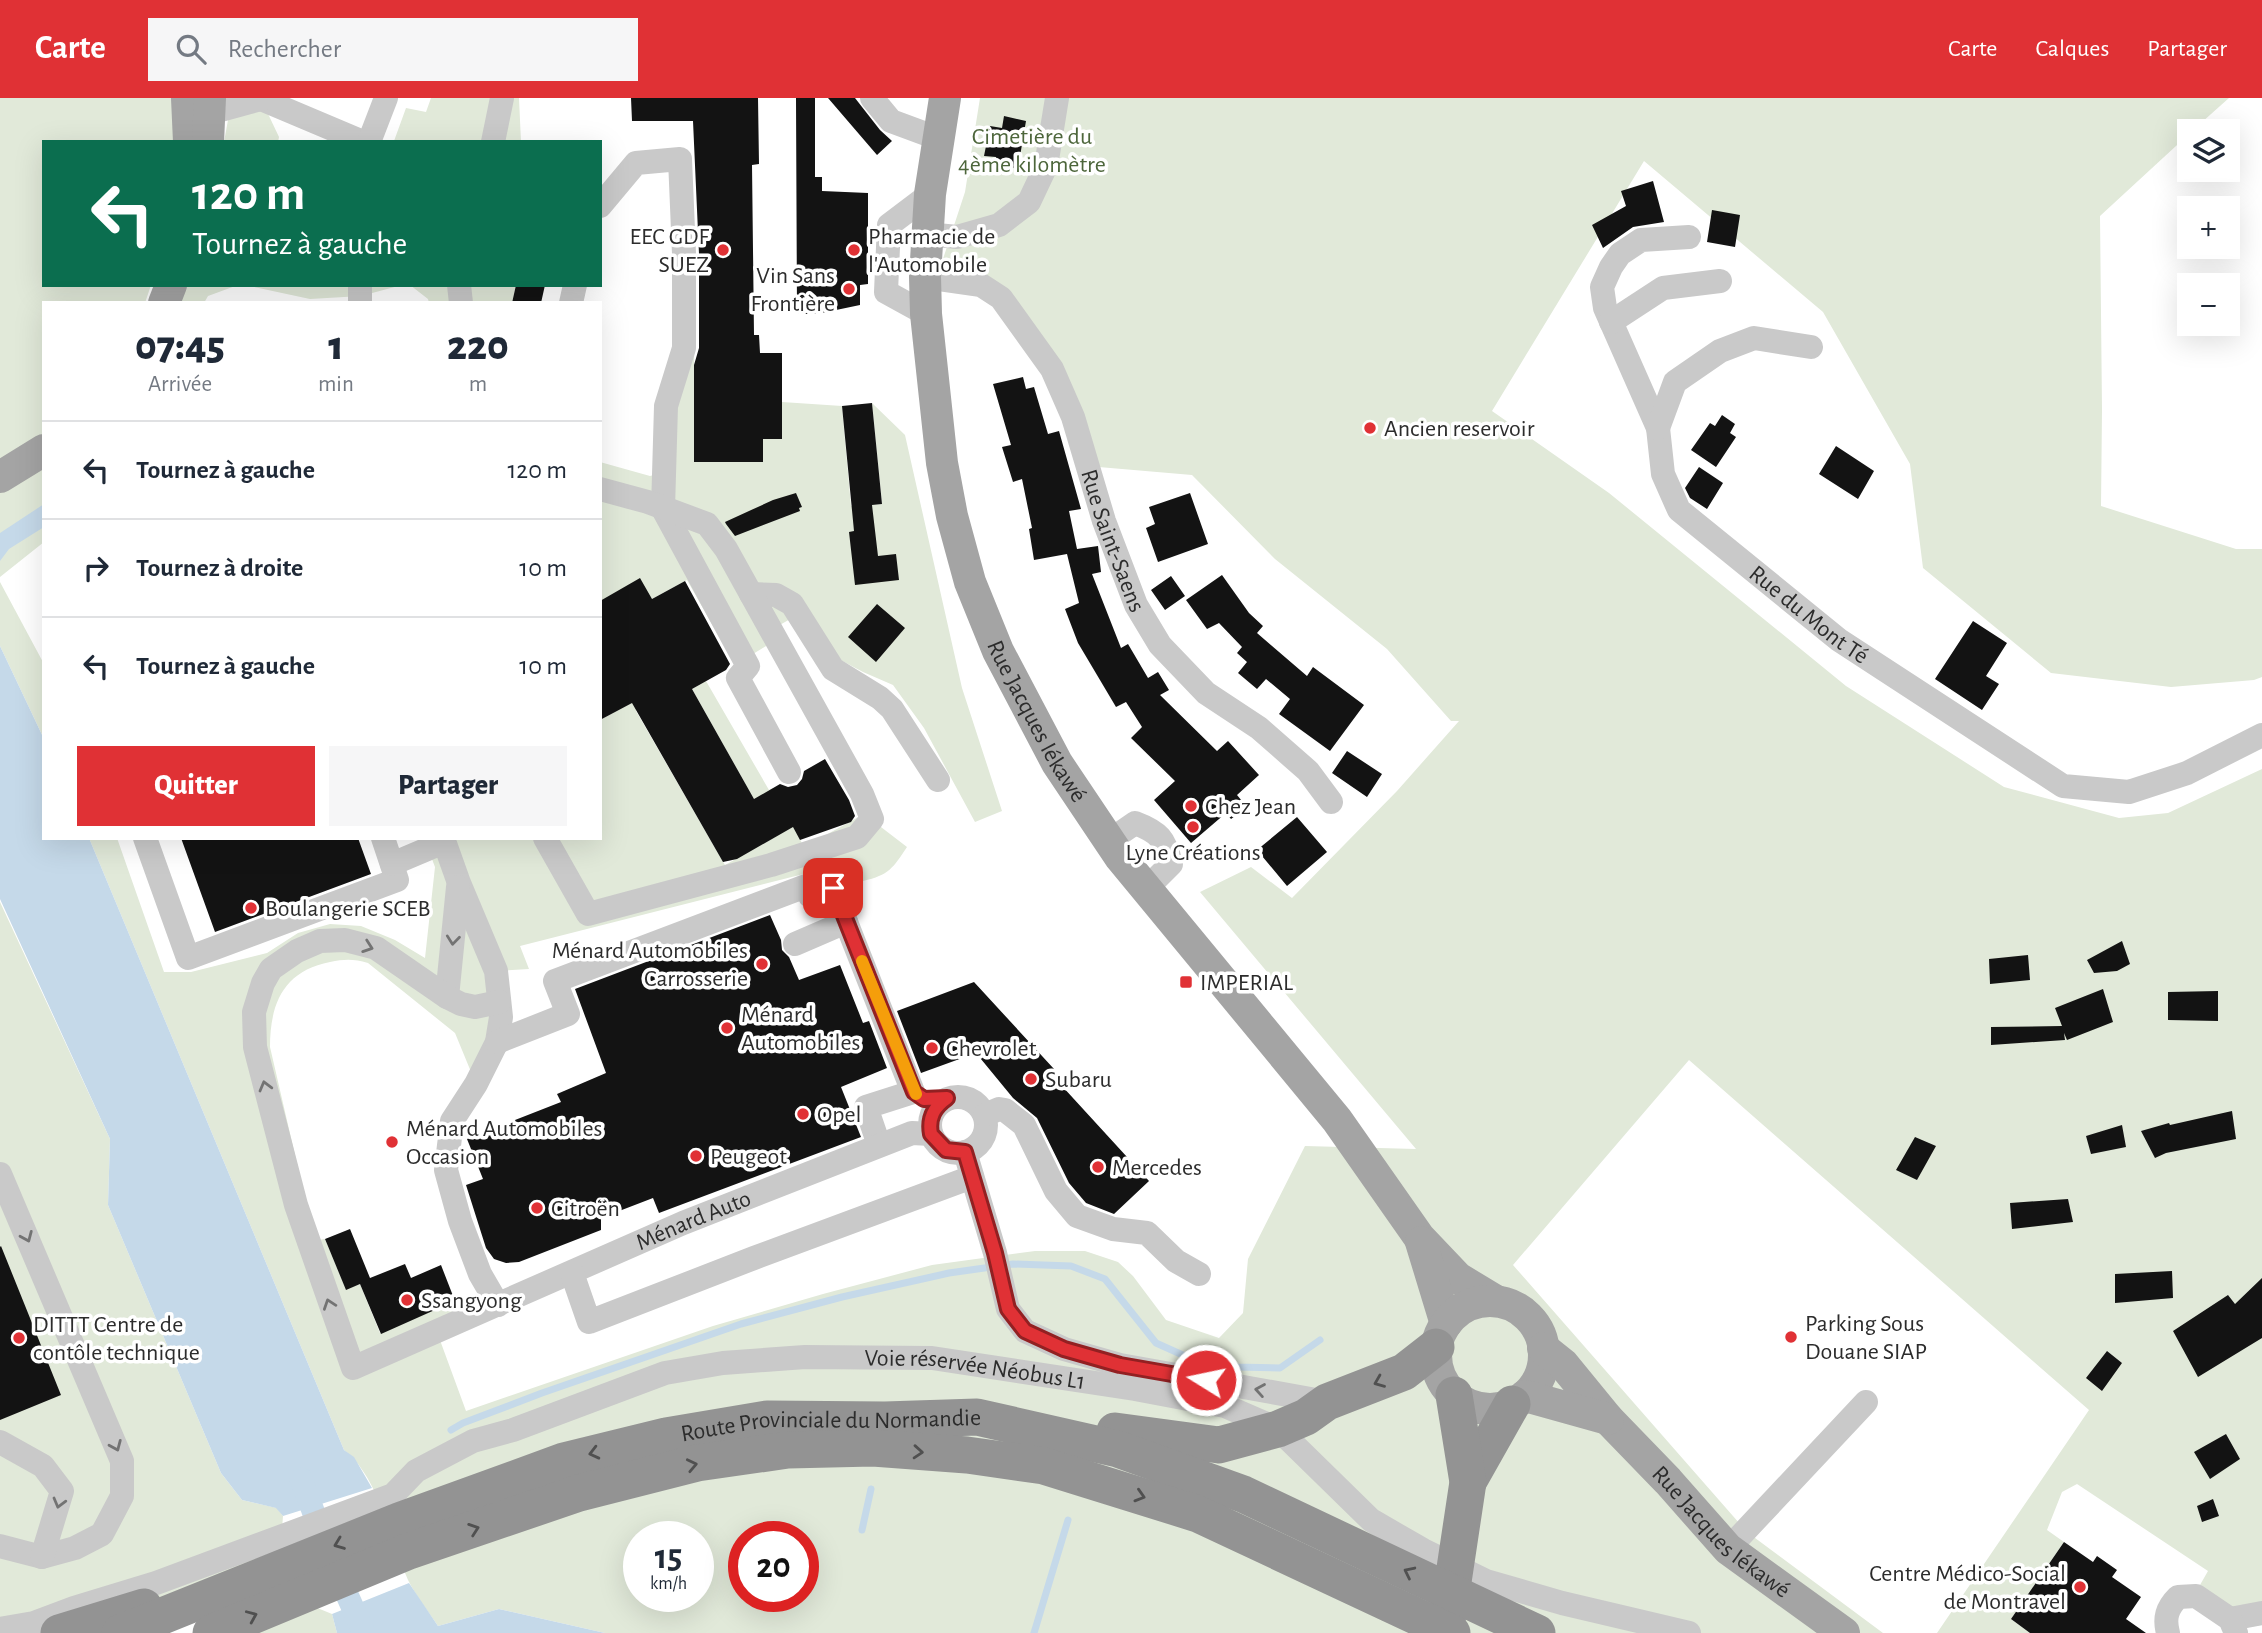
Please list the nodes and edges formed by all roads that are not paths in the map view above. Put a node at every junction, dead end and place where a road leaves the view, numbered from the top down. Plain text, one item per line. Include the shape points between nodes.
1 (261, 98) edge
2 (386, 98) edge
3 (502, 98) edge
4 (872, 98) edge
5 (945, 98) edge
6 (1057, 98) edge
7 (204, 113) edge
8 (937, 138) junction
9 (190, 140) edge
10 (358, 140) edge
11 (370, 140) edge
12 (493, 140) edge
13 (930, 194) junction
14 (602, 204) edge
15 (926, 234) junction
16 (1689, 237) dead end
17 (925, 277) junction
18 (1720, 281) dead end
19 (926, 314) junction
20 (1611, 322) junction
21 (1811, 347) dead end
22 (1658, 428) junction
23 (42, 451) edge
24 (0, 477) edge
25 (602, 490) edge
26 (663, 509) junction
27 (751, 594) junction
28 (2262, 735) edge
29 (789, 772) dead end
30 (938, 780) dead end
31 (1331, 802) dead end
32 (146, 840) edge
33 (384, 840) edge
34 (443, 840) edge
35 (546, 840) edge
36 (1109, 841) junction
37 (392, 864) junction
38 (459, 883) junction
39 (1146, 889) junction
40 (846, 922) junction
41 (795, 944) dead end
42 (447, 997) junction
43 (499, 1002) junction
44 (497, 1042) junction
45 (914, 1092) junction
46 (947, 1098) junction
47 (985, 1115) junction
48 (931, 1134) junction
49 (879, 1145) junction
50 (965, 1152) junction
51 (0, 1174) edge
52 (972, 1177) junction
53 (1419, 1237) junction
54 (572, 1273) junction
55 (1199, 1274) dead end
56 (1496, 1301) junction
57 (498, 1306) junction
58 (1441, 1335) junction
59 (1543, 1348) junction
60 (1454, 1395) junction
61 (1518, 1400) junction
62 (1327, 1402) junction
63 (1866, 1402) dead end
64 (977, 1417) junction
65 (1608, 1419) junction
66 (1278, 1429) junction
67 (0, 1442) edge
68 (1468, 1482) junction
69 (400, 1522) junction
70 (0, 1546) edge
71 (1728, 1549) junction
72 (42, 1558) junction
73 (280, 1569) junction
74 (2262, 1613) edge
75 (2233, 1626) edge
76 (0, 1629) edge
77 (59, 1633) edge
78 (120, 1633) edge
79 (211, 1633) edge
80 (1446, 1633) edge
81 (1452, 1633) edge
82 (1536, 1633) edge
83 (1689, 1633) edge
84 (1844, 1633) edge
85 (2168, 1633) edge

1 - 7 street
1 - 10 street
2 - 11 street
3 - 12 street
4 - 8 street via 891,121
5 - 8 main road, Rue Jacques Iékawé
6 - 15 street via 1046,166 1028,202 999,225 957,237
7 - 9 main road
8 - 13 main road, Rue Jacques Iékawé
13 - 15 main road, Rue Jacques Iékawé
13 - 19 street via 889,225 886,292
14 - 26 street via 636,163 680,159 684,348 666,406
15 - 17 main road, Rue Jacques Iékawé
16 - 20 street, Rue du Mont Té via 1642,240 1620,254 1602,287
17 - 19 main road, Rue Jacques Iékawé
17 - 31 street, Rue Saint-Saens via 981,285 1001,298 1052,369 1073,417 1104,522 1136,605 1160,645 1206,693 1259,728 1308,771
18 - 20 street via 1663,288
19 - 36 main road, Rue Jacques Iékawé via 942,463 970,582 998,651 1056,764
20 - 22 street, Rue du Mont Té
21 - 22 street via 1754,338 1720,351 1675,382
22 - 28 street, Rue du Mont Té via 1663,474 1679,510 1839,640 2063,786 2129,792 2187,773
23 - 24 main road
25 - 26 street
26 - 27 street via 707,524
26 - 29 street via 748,666 738,678
27 - 30 street via 776,595 792,604 833,669 892,709
27 - 35 street via 862,794 872,819 858,837 587,914
32 - 37 street via 188,958 397,880
33 - 37 street
34 - 37 street
34 - 38 street
36 - 39 main road, Rue Jacques Iékawé
36 - 39 street via 1136,823 1155,831 1167,847 1171,864
38 -> 42 street
38 - 43 street via 496,971
39 - 53 main road, Rue Jacques Iékawé via 1337,1120
40 - 41 street
40 - 44 street via 833,888 810,896 806,886 555,981 568,1014
40 - 45 street
42 - 43 street via 475,1007
57 -> 42 street, Ménard Auto via 353,1368 296,1205 255,1047 254,1012 271,969 320,942 345,940 376,948
43 - 44 street
44 - 57 street via 452,1121 446,1170 460,1222
45 - 46 street via 924,1099
45 - 49 street via 866,1107
46 - 47 street via 974,1101
46 - 48 street via 934,1110
47 - 50 street via 985,1134
47 - 55 street via 1004,1110 1024,1125 1056,1191 1077,1216 1114,1229 1147,1233
48 - 49 street, Ménard Auto via 912,1133
48 - 50 street via 946,1150
49 - 54 street, Ménard Auto
50 - 52 street
51 -> 72 street via 122,1461 122,1496 102,1534
52 - 54 street via 589,1322
62 -> 52 street via 1120,1365 1064,1349 1025,1331 1008,1309
53 - 56 main road, Rue Jacques Iékawé via 1458,1278
53 - 58 main road, Rue Jacques Iékawé
54 - 57 street, Ménard Auto
56 - 58 main road via 1468,1305 1456,1313
56 - 59 main road via 1527,1317
58 - 60 main road via 1436,1361
58 -> 62 highway via 1404,1372
59 - 61 main road via 1536,1382
59 - 65 main road, Rue Jacques Iékawé via 1563,1364
60 - 61 main road via 1482,1408 1497,1409
60 - 68 highway
61 - 65 main road, Rue Jacques Iékawé
61 - 68 highway
62 - 66 highway
63 - 71 street
64 - 66 highway via 1219,1445
64 -> 69 highway, Route Provinciale du Normandie via 767,1419 666,1436 564,1461
82 -> 64 highway, Route Provinciale du Normandie via 1243,1494 1118,1449
65 - 71 main road, Rue Jacques Iékawé
66 - 69 street, Voie réservée Néobus L1 via 1225,1406 932,1358 723,1363 665,1373 473,1441 416,1471
66 - 83 street, Voie réservée Néobus L1 via 1371,1520 1423,1550 1486,1581
67 -> 72 street via 43,1466 62,1491
68 - 80 highway
69 - 73 highway, Route Provinciale du Normandie
69 - 73 street
69 -> 81 highway, Route Provinciale du Normandie via 579,1493 697,1463 788,1450 873,1448 967,1455 1044,1466 1198,1514
70 - 72 street
71 - 84 main road, Rue Jacques Iékawé
73 - 76 street via 156,1583 34,1623
73 - 77 highway
73 - 78 highway, Route Provinciale du Normandie
79 -> 73 highway, Route Provinciale du Normandie
74 - 75 street
75 - 85 street via 2196,1597 2178,1597 2169,1606

